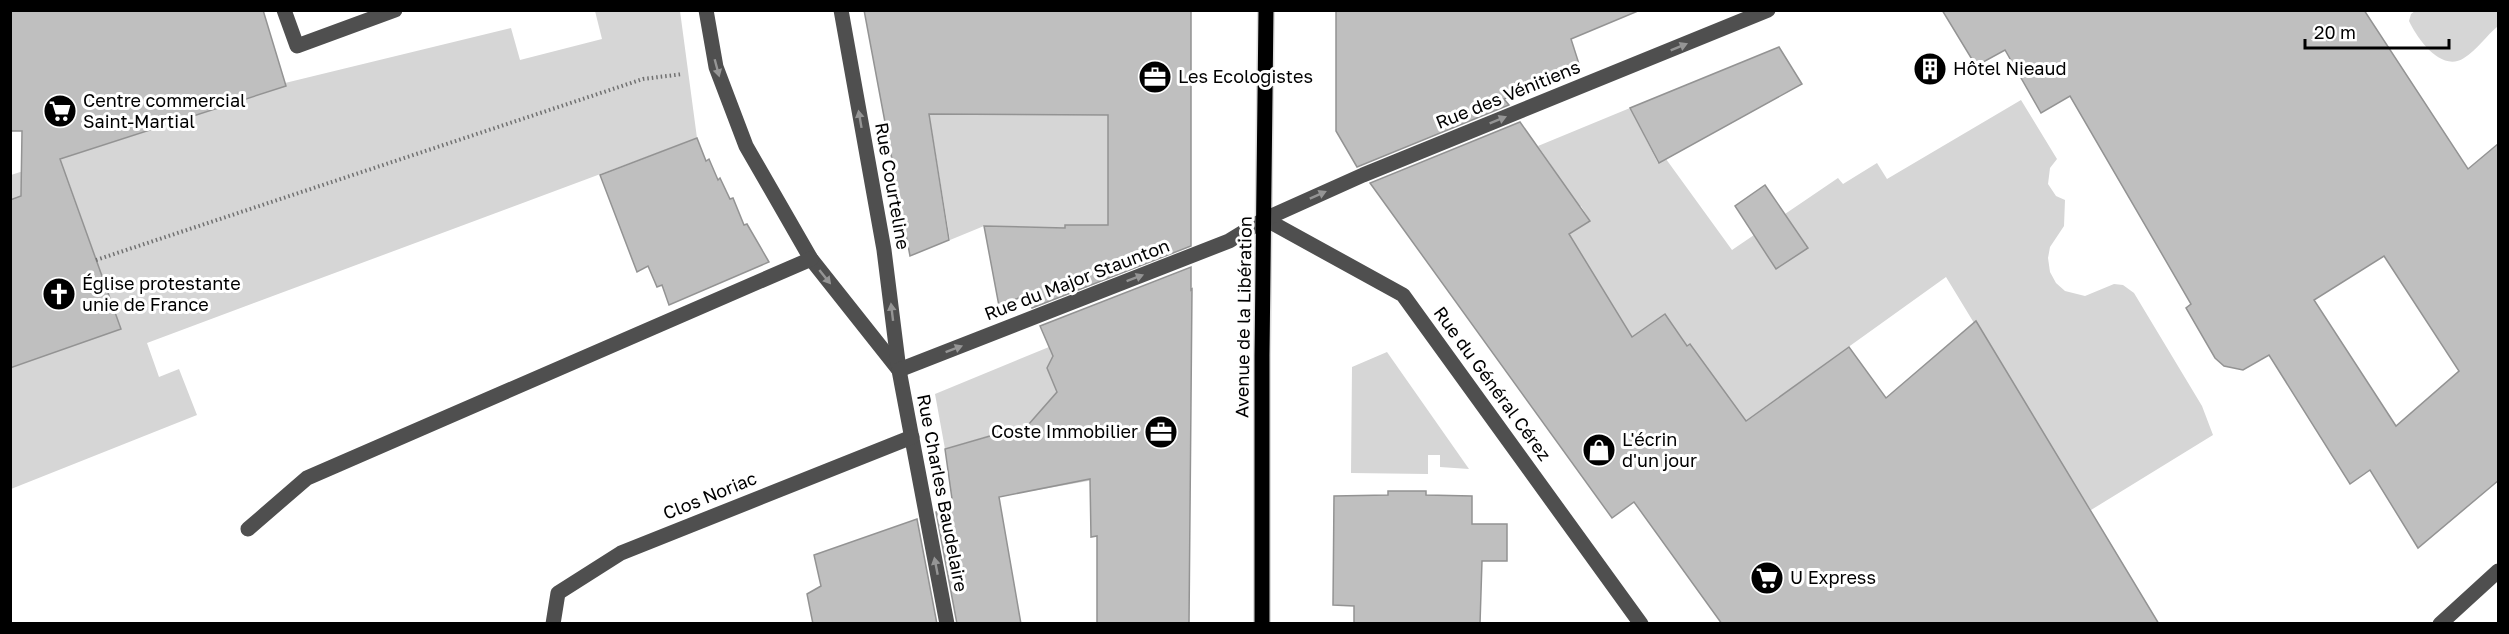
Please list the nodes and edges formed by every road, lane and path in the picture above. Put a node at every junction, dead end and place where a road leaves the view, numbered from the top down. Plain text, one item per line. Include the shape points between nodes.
1 (284, 10) edge
2 (395, 10) edge
3 (706, 10) edge
4 (841, 10) edge
5 (1266, 10) edge
6 (1768, 10) edge
7 (716, 67) junction
8 (1264, 219) junction
9 (811, 259) junction
10 (96, 260) dead end
11 (899, 370) junction
12 (912, 437) junction
13 (248, 529) dead end
14 (2499, 571) edge
15 (553, 624) edge
16 (947, 624) edge
17 (1262, 624) edge
18 (1641, 624) edge
19 (2440, 624) edge

1 - 2 street via 297,46
3 - 7 street
11 -> 4 street, Rue Courteline via 884,250
5 - 8 main road, Avenue de la Libération
8 -> 6 street, Rue des Vénitiens
7 -> 9 street via 746,146
7 - 10 path via 643,78
11 -> 8 street, Rue du Major Staunton via 1229,241
8 - 17 main road, Avenue de la Libération
8 - 18 street, Rue du Général Cérez via 1403,295
9 -> 11 street
9 - 13 street via 308,478
11 - 12 street, Rue Charles Baudelaire
12 - 15 street, Clos Noriac via 621,553 558,593
16 -> 12 street, Rue Charles Baudelaire
14 - 19 street

